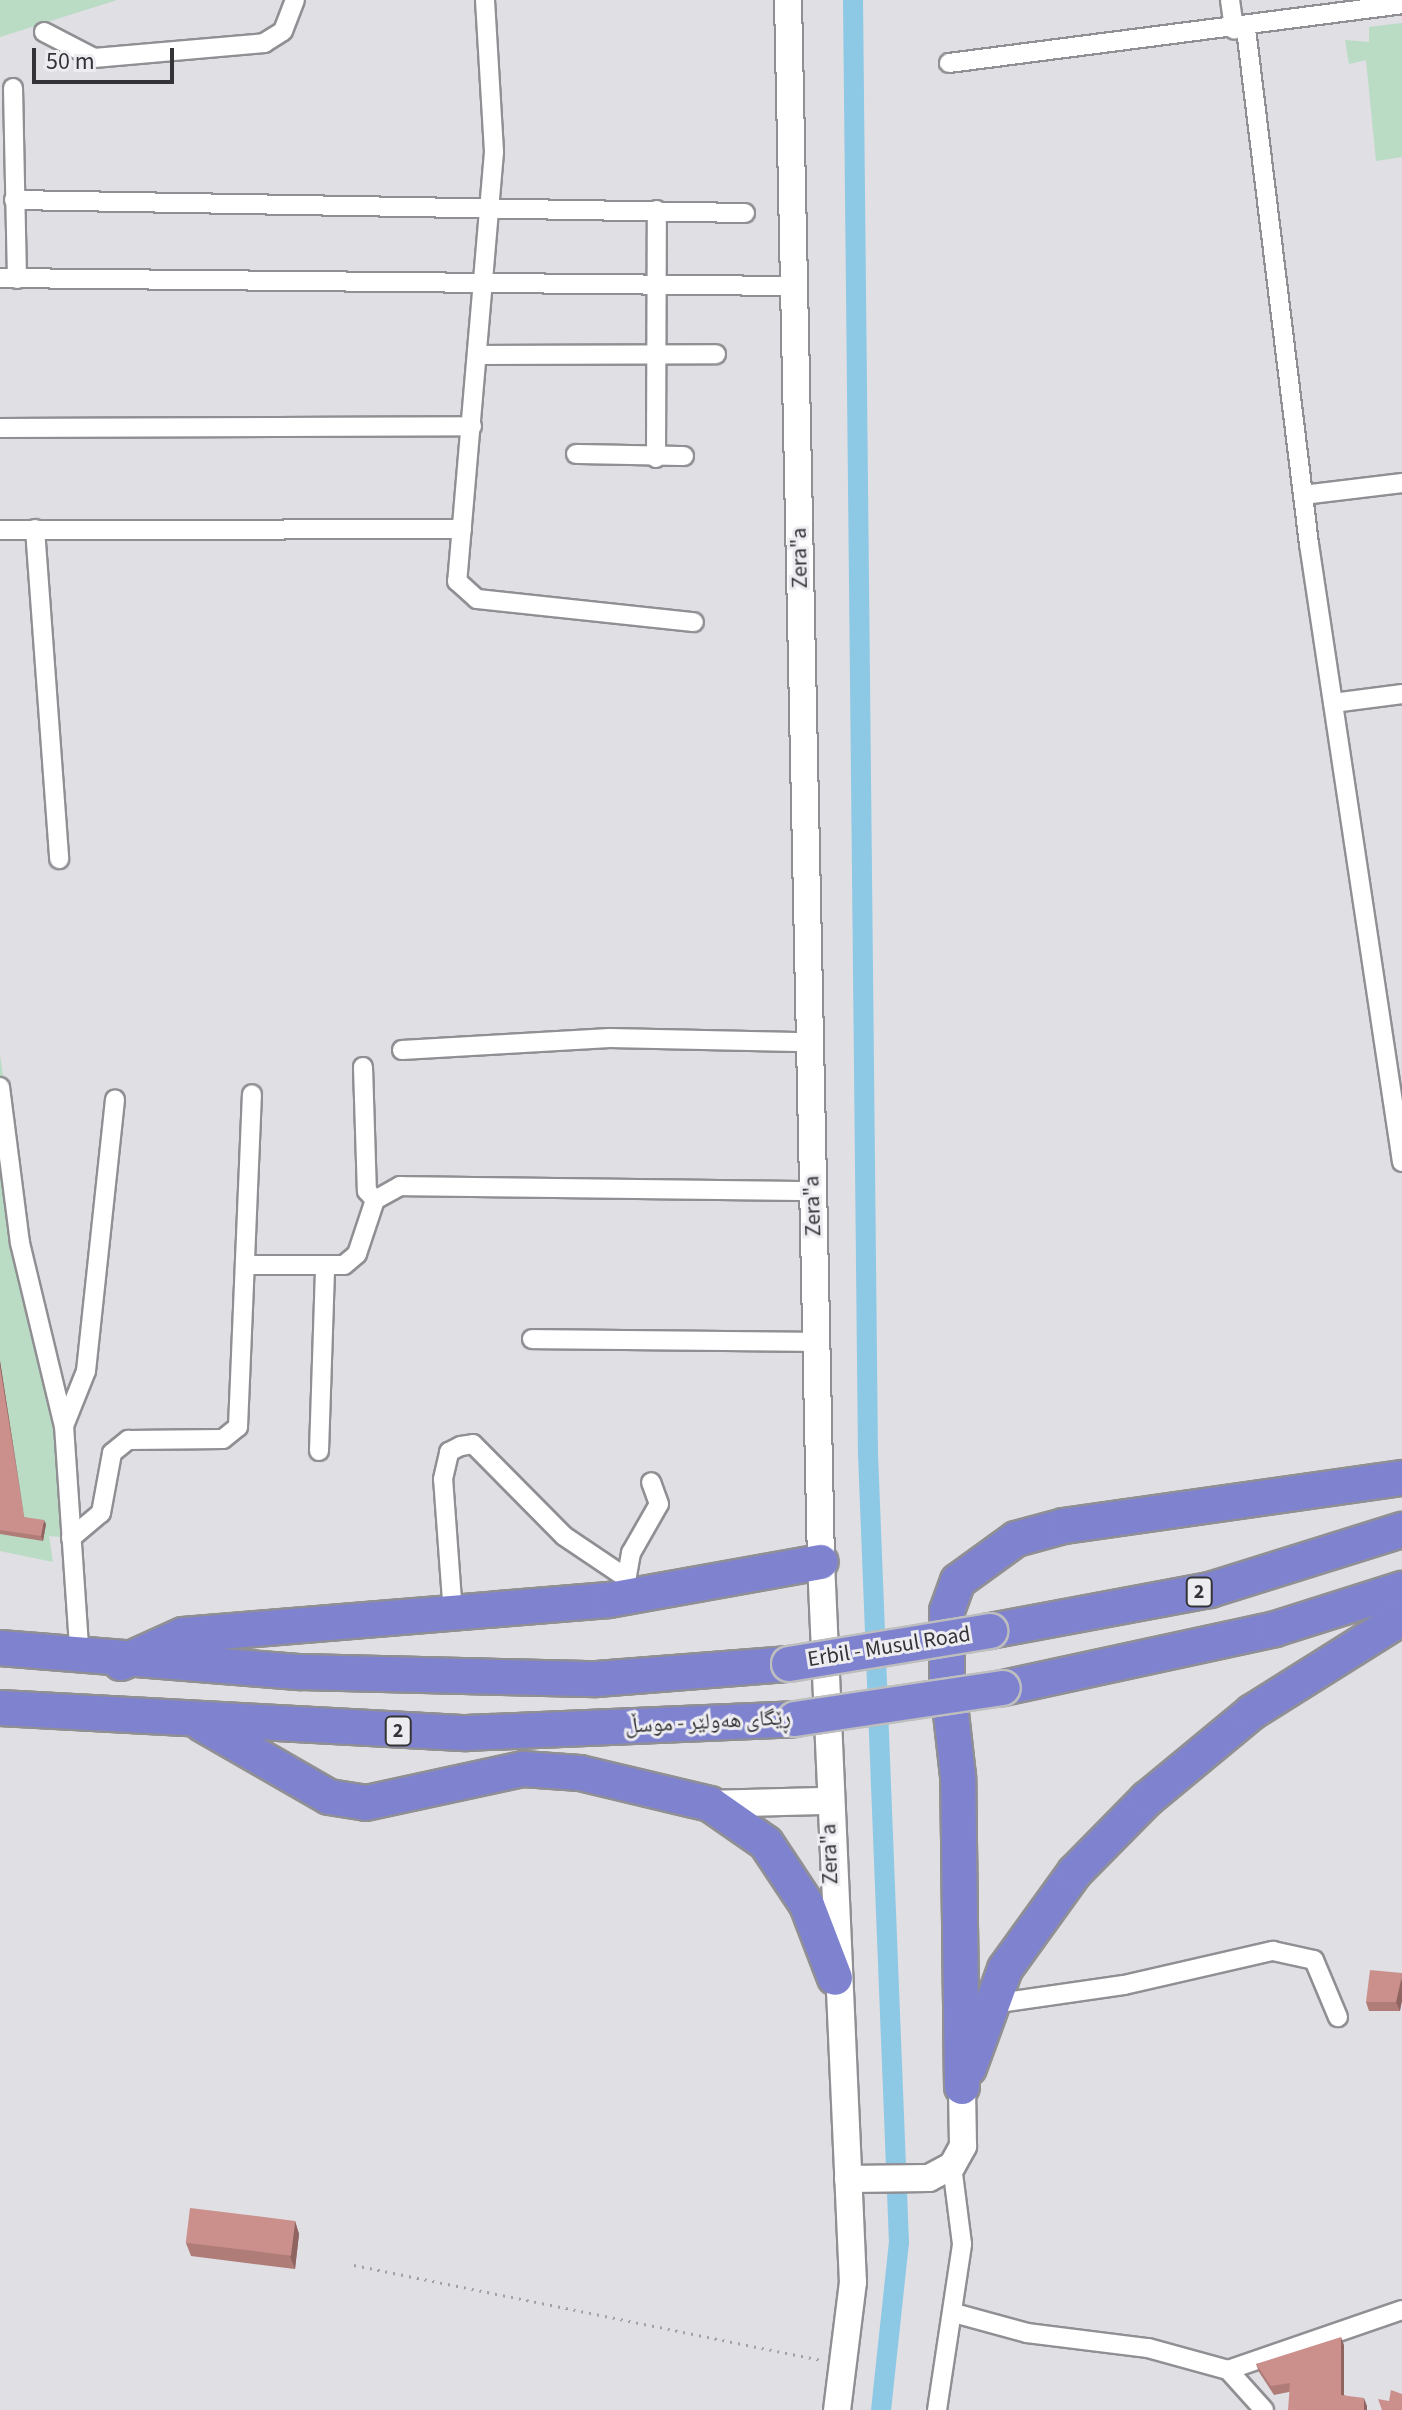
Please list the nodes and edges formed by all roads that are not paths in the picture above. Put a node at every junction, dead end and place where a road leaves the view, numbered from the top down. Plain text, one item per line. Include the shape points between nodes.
1 (295, 0) edge
2 (485, 0) edge
3 (788, 0) edge
4 (1230, 0) edge
5 (1402, 4) edge
6 (1240, 30) junction
7 (44, 32) dead end
8 (949, 63) dead end
9 (13, 88) dead end
10 (14, 200) junction
11 (491, 207) junction
12 (657, 210) junction
13 (745, 213) dead end
14 (8, 279) edge
15 (485, 282) junction
16 (656, 284) junction
17 (795, 286) junction
18 (716, 354) dead end
19 (478, 355) junction
20 (656, 356) junction
21 (472, 426) junction
22 (0, 428) edge
23 (576, 454) dead end
24 (684, 456) dead end
25 (656, 458) junction
26 (1402, 483) edge
27 (1303, 495) junction
28 (35, 529) junction
29 (462, 529) junction
30 (0, 530) edge
31 (694, 622) dead end
32 (1402, 694) edge
33 (1333, 703) junction
34 (59, 859) dead end
35 (808, 1042) junction
36 (402, 1050) dead end
37 (363, 1067) dead end
38 (0, 1087) edge
39 (252, 1094) dead end
40 (115, 1100) dead end
41 (1402, 1162) edge
42 (812, 1191) junction
43 (375, 1200) junction
44 (245, 1265) junction
45 (325, 1269) junction
46 (532, 1339) dead end
47 (817, 1342) junction
48 (64, 1426) junction
49 (319, 1451) dead end
50 (1402, 1478) edge
51 (651, 1482) dead end
52 (1402, 1530) edge
53 (71, 1538) junction
54 (821, 1562) junction
55 (625, 1588) junction
56 (1402, 1589) edge
57 (453, 1614) junction
58 (1402, 1618) edge
59 (0, 1648) edge
60 (80, 1659) junction
61 (121, 1663) junction
62 (0, 1708) edge
63 (202, 1724) junction
64 (828, 1801) junction
65 (710, 1804) junction
66 (835, 1978) junction
67 (992, 2004) junction
68 (1338, 2017) dead end
69 (962, 2087) junction
70 (941, 2172) junction
71 (848, 2179) junction
72 (1402, 2310) edge
73 (954, 2313) junction
74 (1228, 2370) junction
75 (838, 2410) edge
76 (937, 2410) edge
77 (1264, 2410) edge

1 - 7 street via 283,31 264,43 94,58
2 - 11 street
3 - 17 street, Zera"a
4 - 6 street
5 - 6 street
6 - 8 street
6 - 27 street
9 - 10 street
10 - 11 street
10 - 14 street
11 - 12 street
11 - 15 street
12 - 13 street
12 - 16 street
14 - 15 street
15 - 16 street
15 - 19 street
16 - 17 street
16 - 20 street
17 - 35 street, Zera"a
18 - 20 street
19 - 20 street
19 - 21 street
20 - 25 street
21 - 22 street
21 - 29 street
23 - 25 street
24 - 25 street
26 - 27 street
27 - 33 street
28 - 29 street
28 - 30 street
28 - 34 street
29 - 31 street via 457,581 477,599
32 - 33 street
33 - 41 street
35 - 36 street via 610,1038
35 - 42 street, Zera"a
37 - 43 street via 367,1191
38 - 48 street via 20,1243
39 - 44 street
40 - 48 street via 86,1371
42 - 43 street via 483,1183 400,1186
42 - 47 street, Zera"a
43 - 45 street via 357,1254
44 - 45 street
44 - 53 street via 233,1436 128,1440 112,1453 101,1513
45 - 49 street
46 - 47 street
47 - 54 street, Zera"a
48 - 53 street
50 - 69 highway via 1064,1526 1016,1539 958,1581 947,1611 947,1678 958,1776
51 - 55 street via 659,1504
52 - 61 highway, Erbil - Musul Road / 2, bridge via 1210,1590 789,1664 597,1679
53 - 60 street
54 - 55 highway
54 - 64 street, Zera"a
55 - 57 highway
55 - 57 street via 564,1536 473,1444 449,1452 443,1479
56 - 63 highway, ڕێگای هەولێر - موسڵ / 2, bridge via 1275,1629 1003,1688 795,1719 466,1733
57 - 61 highway via 183,1635
58 - 67 highway via 1252,1712 1147,1799 1037,1916
59 - 60 highway, 2
60 - 61 highway, 2
62 - 63 highway, ڕێگای هەولێر - موسڵ / 2
63 - 65 highway via 329,1797 366,1803 523,1769 580,1773
64 - 65 street
64 - 66 street, Zera"a
65 - 66 highway via 766,1843 807,1905
66 - 71 street, Zera"a
67 - 68 street via 1124,1985 1273,1951 1314,1960
67 - 69 highway
69 - 70 street via 963,2146
70 - 71 street
70 - 73 street via 962,2244
71 - 75 street, Zera"a via 853,2282
72 - 74 street
73 - 74 street via 1027,2333 1148,2348
73 - 76 street
74 - 77 street

